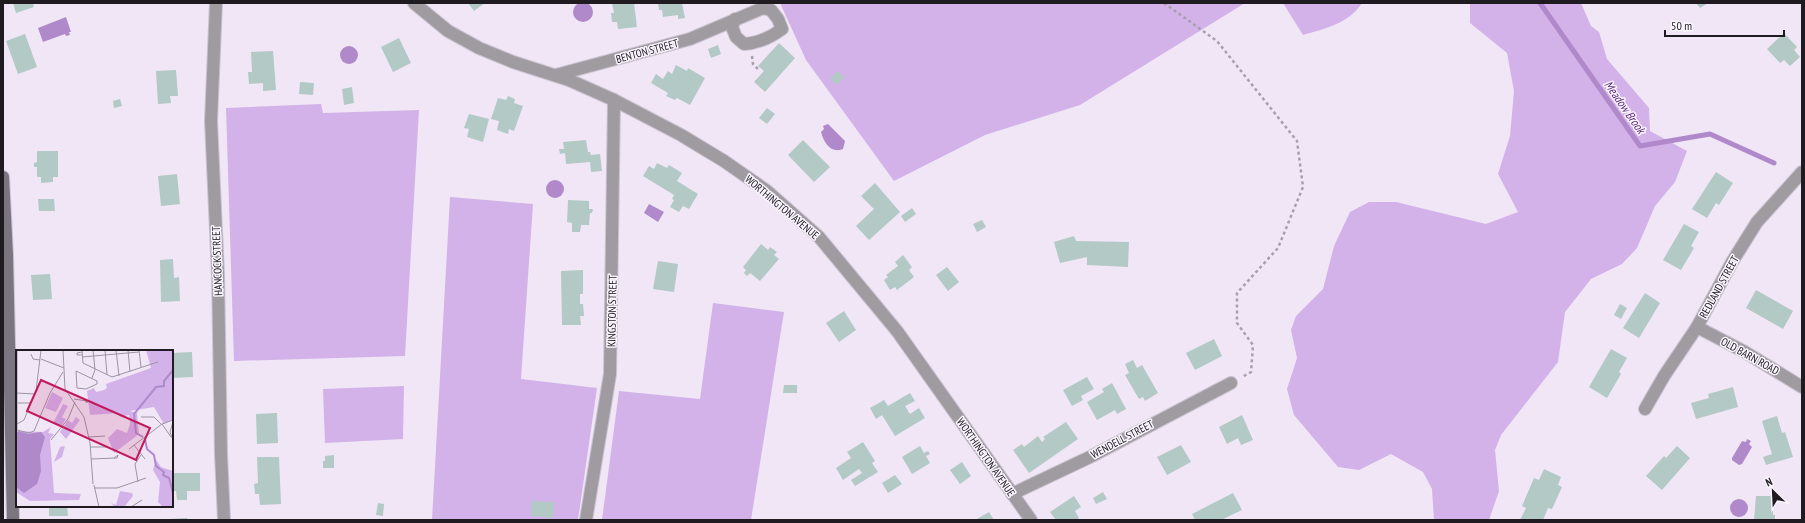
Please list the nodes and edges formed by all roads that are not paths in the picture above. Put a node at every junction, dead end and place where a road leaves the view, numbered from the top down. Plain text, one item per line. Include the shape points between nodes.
1 (216, 3) edge
2 (414, 3) edge
3 (735, 19) dead end
4 (556, 75) junction
5 (614, 100) junction
6 (1802, 172) edge
7 (3, 177) edge
8 (5, 235) edge
9 (1697, 328) junction
10 (6, 374) edge
11 (1231, 383) road end
12 (1802, 386) edge
13 (1645, 409) dead end
14 (1012, 494) junction
15 (13, 520) edge
16 (224, 520) edge
17 (586, 520) edge
18 (1031, 520) edge

1 - 16 street, HANCOCK STREET via 211,121
2 - 4 street, WORTHINGTON AVENUE via 448,31 479,48
3 - 4 street, BENTON STREET via 690,39
4 - 5 street, WORTHINGTON AVENUE
5 - 14 street, WORTHINGTON AVENUE via 681,135 746,176 767,191 815,234 913,352
5 - 17 street, KINGSTON STREET via 610,374
6 - 9 street, REDLAND STREET via 1756,222
7 - 8 street
8 - 10 street
9 - 12 street, OLD BARN ROAD via 1745,352
9 - 13 street, REDLAND STREET
10 - 15 street
11 - 14 street, WENDELL STREET via 1092,456
14 - 18 street, WORTHINGTON AVENUE

